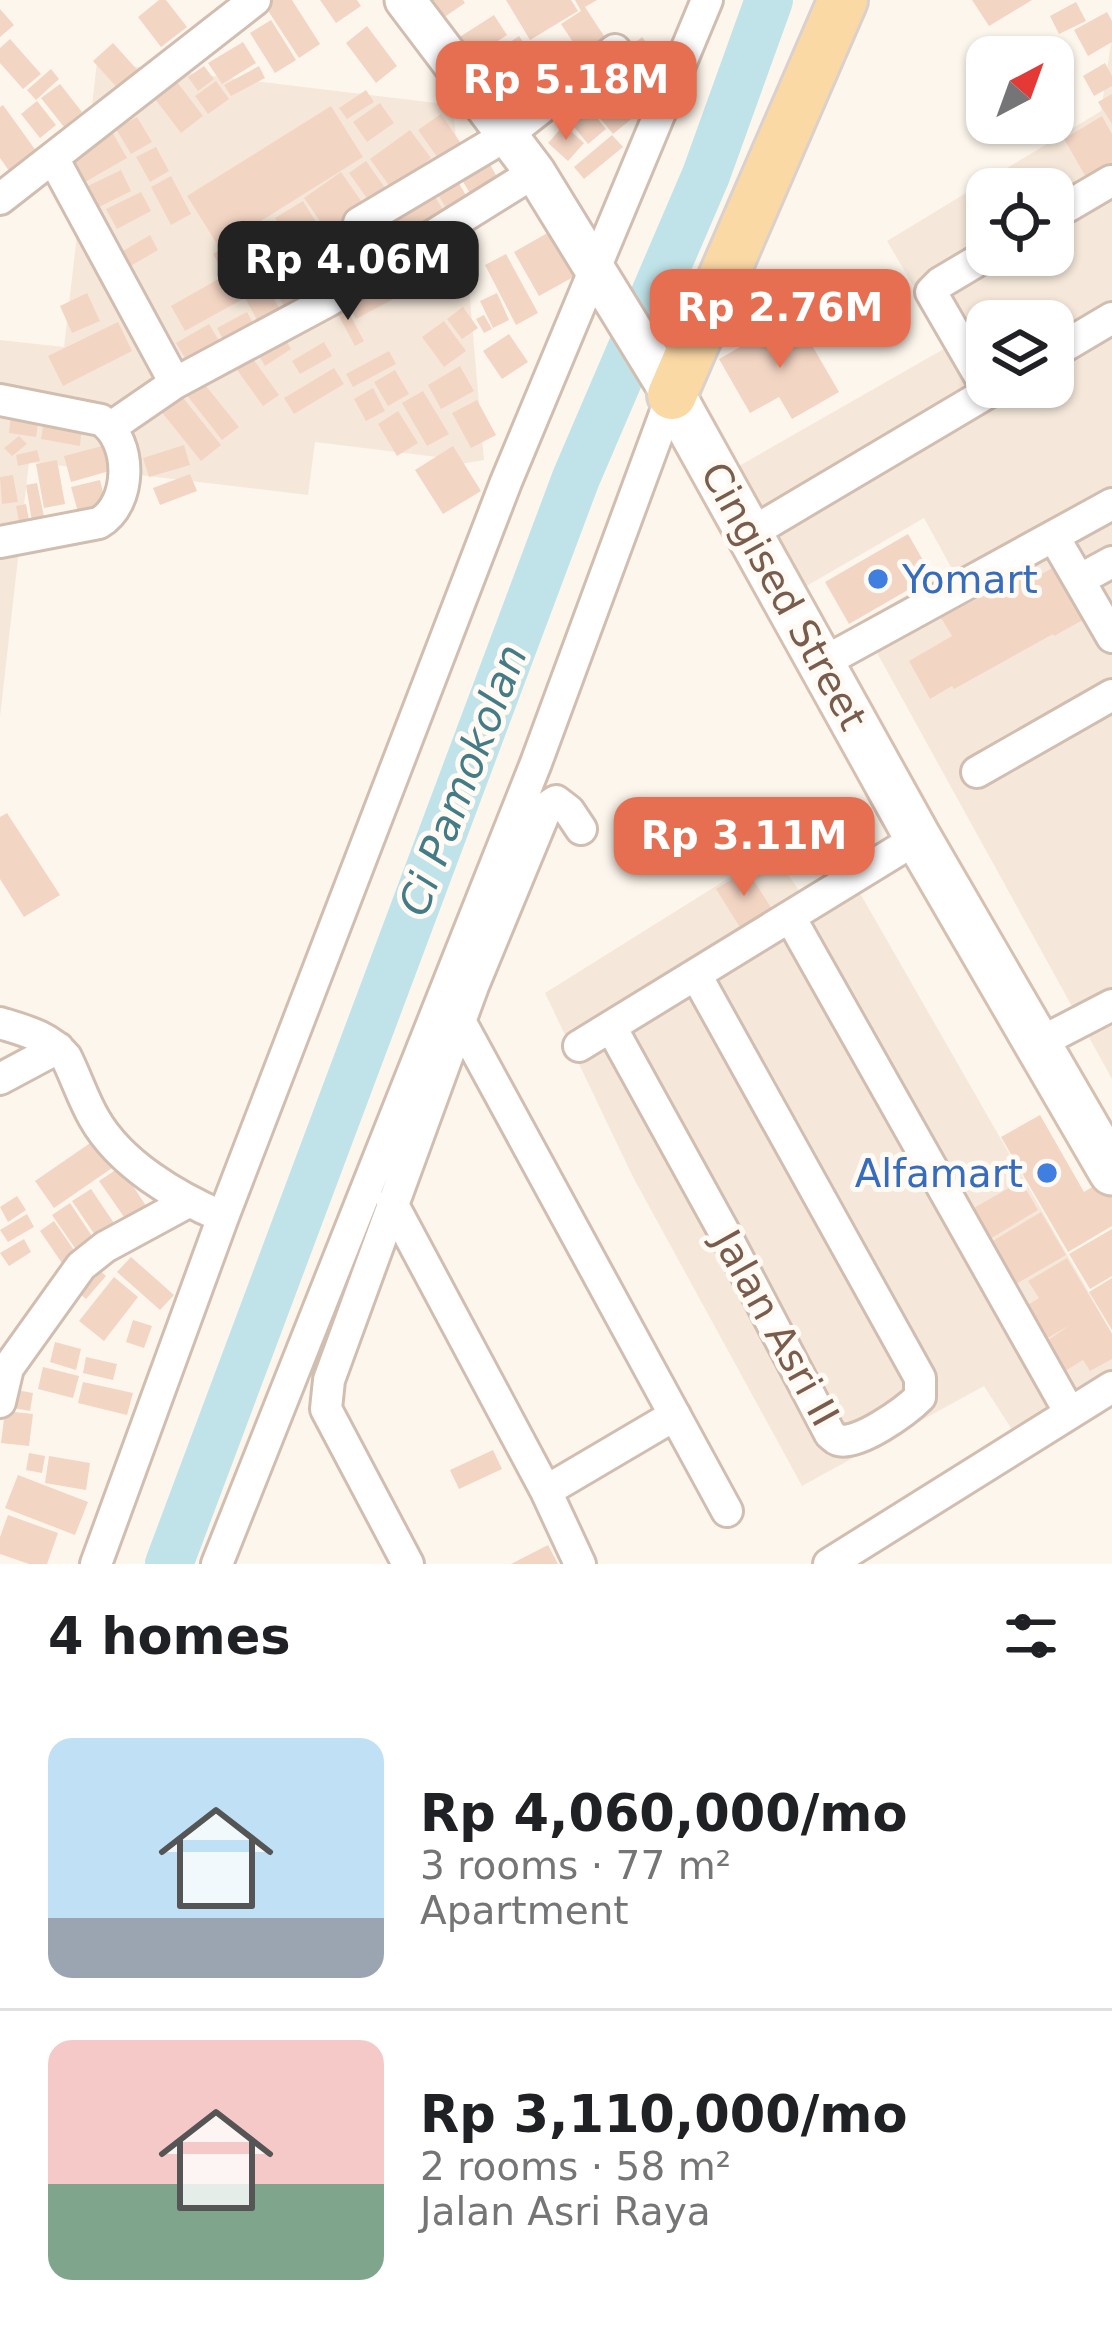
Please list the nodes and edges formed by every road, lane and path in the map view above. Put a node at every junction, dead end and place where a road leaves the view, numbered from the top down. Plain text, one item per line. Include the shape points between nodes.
1 (255, 0) edge
2 (405, 0) edge
3 (706, 0) edge
4 (843, 0) edge
5 (615, 50) dead end
6 (507, 135) junction
7 (53, 158) junction
8 (535, 172) junction
9 (1111, 181) edge
10 (0, 199) edge
11 (1074, 203) edge
12 (359, 223) dead end
13 (966, 268) edge
14 (595, 271) junction
15 (1112, 318) edge
16 (1074, 341) edge
17 (966, 347) edge
18 (176, 383) junction
19 (666, 386) junction
20 (0, 400) edge
21 (966, 405) edge
22 (111, 427) junction
23 (1112, 504) edge
24 (751, 533) junction
25 (1054, 537) junction
26 (0, 542) edge
27 (1112, 562) edge
28 (1079, 580) junction
29 (1112, 638) edge
30 (821, 663) junction
31 (1112, 694) edge
32 (977, 772) dead end
33 (580, 829) dead end
34 (908, 844) junction
35 (790, 917) junction
36 (696, 975) junction
37 (461, 983) junction
38 (1112, 1005) edge
39 (447, 1019) junction
40 (0, 1023) edge
41 (610, 1027) junction
42 (1037, 1045) junction
43 (579, 1046) dead end
44 (58, 1048) junction
45 (0, 1079) edge
46 (1112, 1172) edge
47 (188, 1202) junction
48 (392, 1203) junction
49 (223, 1216) junction
50 (1112, 1387) edge
51 (0, 1402) edge
52 (1070, 1413) junction
53 (675, 1415) junction
54 (546, 1491) junction
55 (727, 1511) dead end
56 (224, 1558) edge
57 (96, 1564) edge
58 (408, 1564) edge
59 (580, 1564) edge
60 (829, 1564) edge

1 - 7 street
2 - 6 street
3 - 14 street
4 - 19 main road
5 - 6 street
6 - 8 street
6 - 12 street
7 - 10 street
7 - 18 street
8 - 14 street
8 - 18 street via 328,301
9 - 11 street
13 - 17 street via 931,292
14 - 19 street
14 - 49 street
15 - 16 street
18 - 22 street
19 - 24 main road, Cingised Street
19 - 37 street
20 - 22 street
21 - 24 street
22 - 26 street via 124,470 112,514 99,524
23 - 25 street
24 - 30 main road, Cingised Street
25 - 28 street
25 - 30 street
27 - 28 street
28 - 29 street
30 - 34 main road, Cingised Street
31 - 32 street
33 - 37 street via 563,804 547,808
34 - 35 street
34 - 42 main road, Cingised Street
35 - 36 street
35 - 52 street
36 - 41 street
36 - 41 street, Jalan Asri II via 920,1378 920,1397 894,1419 848,1440 830,1434
37 - 39 street
38 - 42 street
39 - 48 street
39 - 53 street
39 - 56 street
40 - 44 street
41 - 43 street
42 - 46 main road, Cingised Street
44 - 45 street
44 - 47 street via 112,1142
47 - 49 street
47 - 51 street via 81,1266 8,1368
48 - 54 street
48 - 58 street via 326,1409
49 - 57 street
50 - 52 street
52 - 60 street
53 - 54 street
53 - 55 street
54 - 59 street

